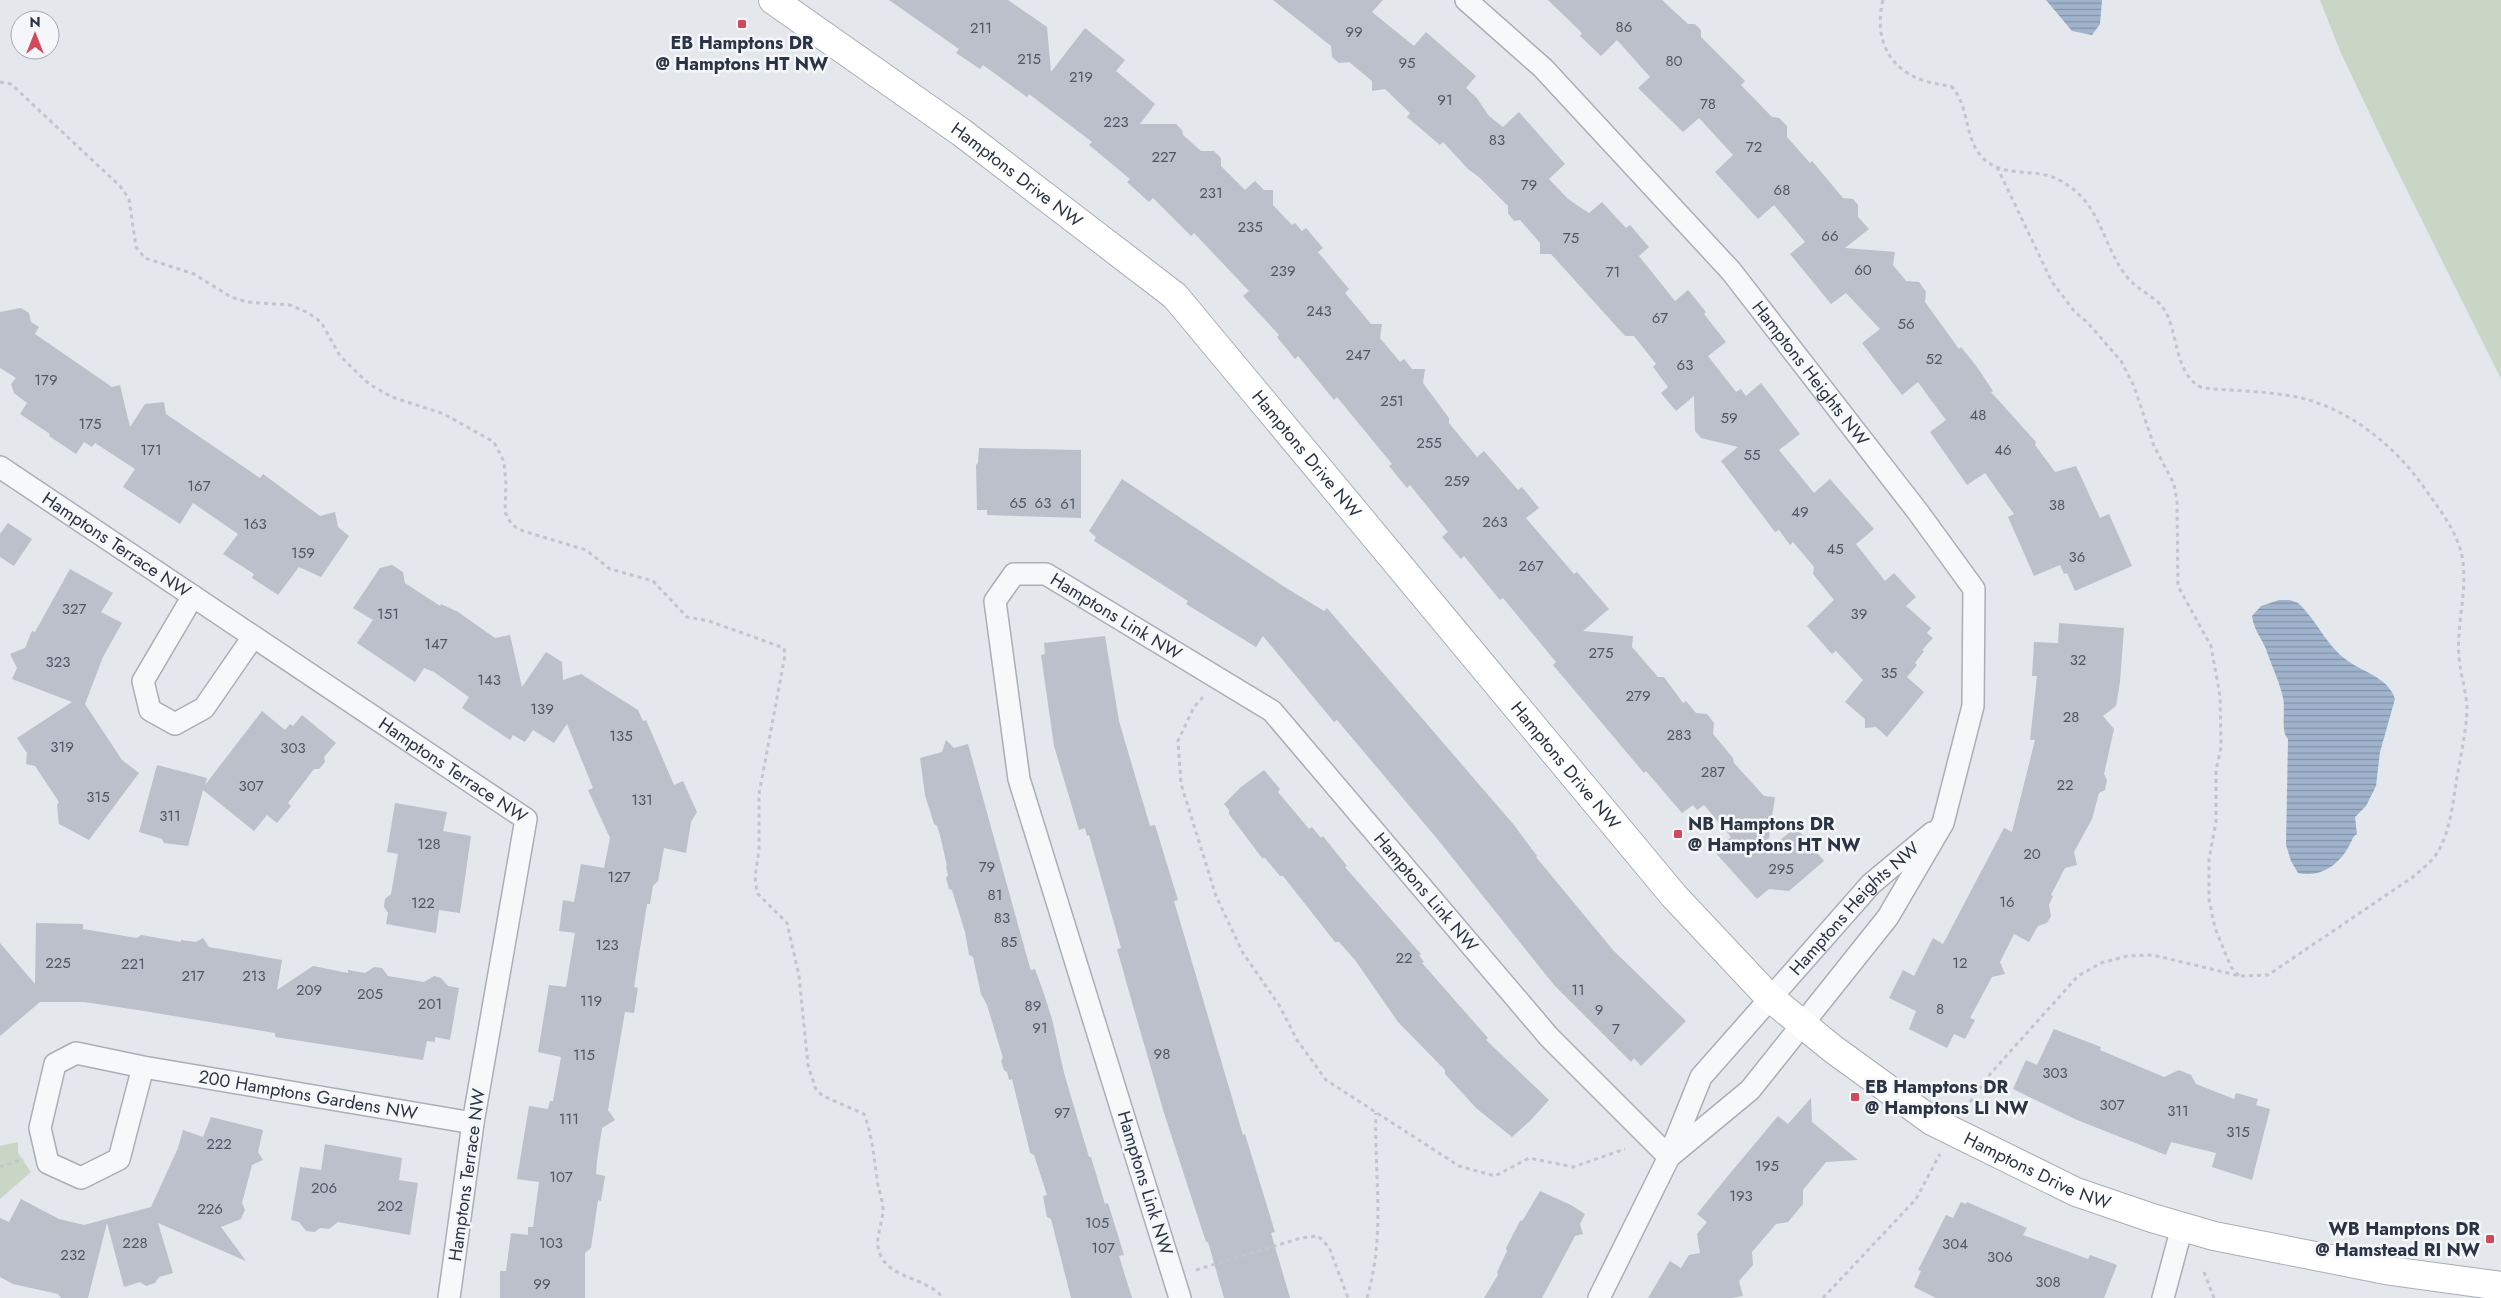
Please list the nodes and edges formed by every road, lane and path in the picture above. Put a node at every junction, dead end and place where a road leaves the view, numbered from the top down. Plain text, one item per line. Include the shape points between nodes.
1 (773, 0) edge
2 (1466, 0) edge
3 (1883, 0) edge
4 (0, 82) edge
5 (1997, 167) junction
6 (0, 467) edge
7 (193, 596) junction
8 (253, 638) junction
9 (1220, 679) junction
10 (1943, 823) junction
11 (2240, 976) junction
12 (1769, 997) junction
13 (1800, 1024) junction
14 (143, 1067) junction
15 (1970, 1102) dead end
16 (1376, 1112) junction
17 (474, 1123) junction
18 (1648, 1136) junction
19 (1941, 1152) dead end
20 (1669, 1157) junction
21 (2182, 1226) junction
22 (2204, 1272) dead end
23 (1175, 1277) junction
24 (2501, 1286) edge
25 (449, 1298) edge
26 (943, 1298) edge
27 (1180, 1298) edge
28 (1348, 1298) edge
29 (1367, 1298) edge
30 (1599, 1298) edge
31 (1823, 1298) edge
32 (2162, 1298) edge
33 (2214, 1298) edge

1 - 12 street, Hamptons Drive NW via 962,132 1174,296 1674,896
2 - 10 street, Hamptons Heights NW via 1543,68 1732,271 1974,589 1973,706
3 - 5 path via 1879,24 1884,47 1909,73 1925,81 1952,87 1960,100 1978,152
4 - 26 path via 11,84 120,186 129,199 136,247 145,258 194,274 231,297 247,302 290,305 308,312 320,322 340,356 369,384 392,397 444,414 494,442 504,462 505,512 512,525 523,532 586,550 610,569 653,581 687,617 709,621 784,648 759,794 757,893 787,923 799,976 808,1065 816,1090 864,1114 872,1135 883,1211 877,1242 880,1255 887,1265 928,1284
5 - 11 path via 2052,282 2074,312 2121,361 2134,386 2154,446 2174,484 2178,586 2211,646 2220,696 2221,747 2216,770 2216,822 2209,859 2209,900 2215,928 2231,967
5 - 11 path via 2060,180 2091,207 2128,279 2164,310 2184,370 2195,385 2296,397 2348,416 2382,440 2419,478 2458,541 2462,557 2459,656 2467,711 2456,790 2448,829 2439,850 2432,861 2413,876 2274,972
6 - 7 street, Hamptons Terrace NW
7 - 8 street, Hamptons Terrace NW
7 - 8 street via 144,681 150,710 175,724 204,708
8 - 17 street, Hamptons Terrace NW via 526,819
9 - 16 path via 1194,707 1178,741 1181,784 1216,896 1243,953 1326,1080
9 - 18 street, Hamptons Link NW via 1272,711 1549,1037
9 - 23 street, Hamptons Link NW via 1046,574 1014,574 995,601 1019,779
10 - 12 street, Hamptons Heights NW via 1871,884
10 - 13 street, Hamptons Heights NW via 1888,917
11 - 15 path via 2153,955 2127,956 2102,963 2078,976 1991,1073
12 - 13 street, Hamptons Drive NW
12 - 20 street via 1700,1077
13 - 20 street via 1750,1090
13 - 21 street, Hamptons Drive NW via 1932,1122 2076,1192
14 - 14 street, 200 Hamptons Gardens NW via 76,1053 55,1064 40,1128 48,1163 81,1178 119,1159
14 - 17 street, 200 Hamptons Gardens NW
16 - 18 path via 1459,1166 1495,1176 1529,1158 1574,1167 1622,1150
16 - 29 path via 1380,1213 1375,1269
17 - 25 street, Hamptons Terrace NW
18 - 20 street, Hamptons Link NW
19 - 31 path via 1916,1199
20 - 30 street
21 - 24 street, Hamptons Drive NW via 2214,1236 2391,1271
21 - 32 street
22 - 33 path
23 - 27 street, Hamptons Link NW
23 - 28 path via 1301,1238 1318,1236 1330,1247

